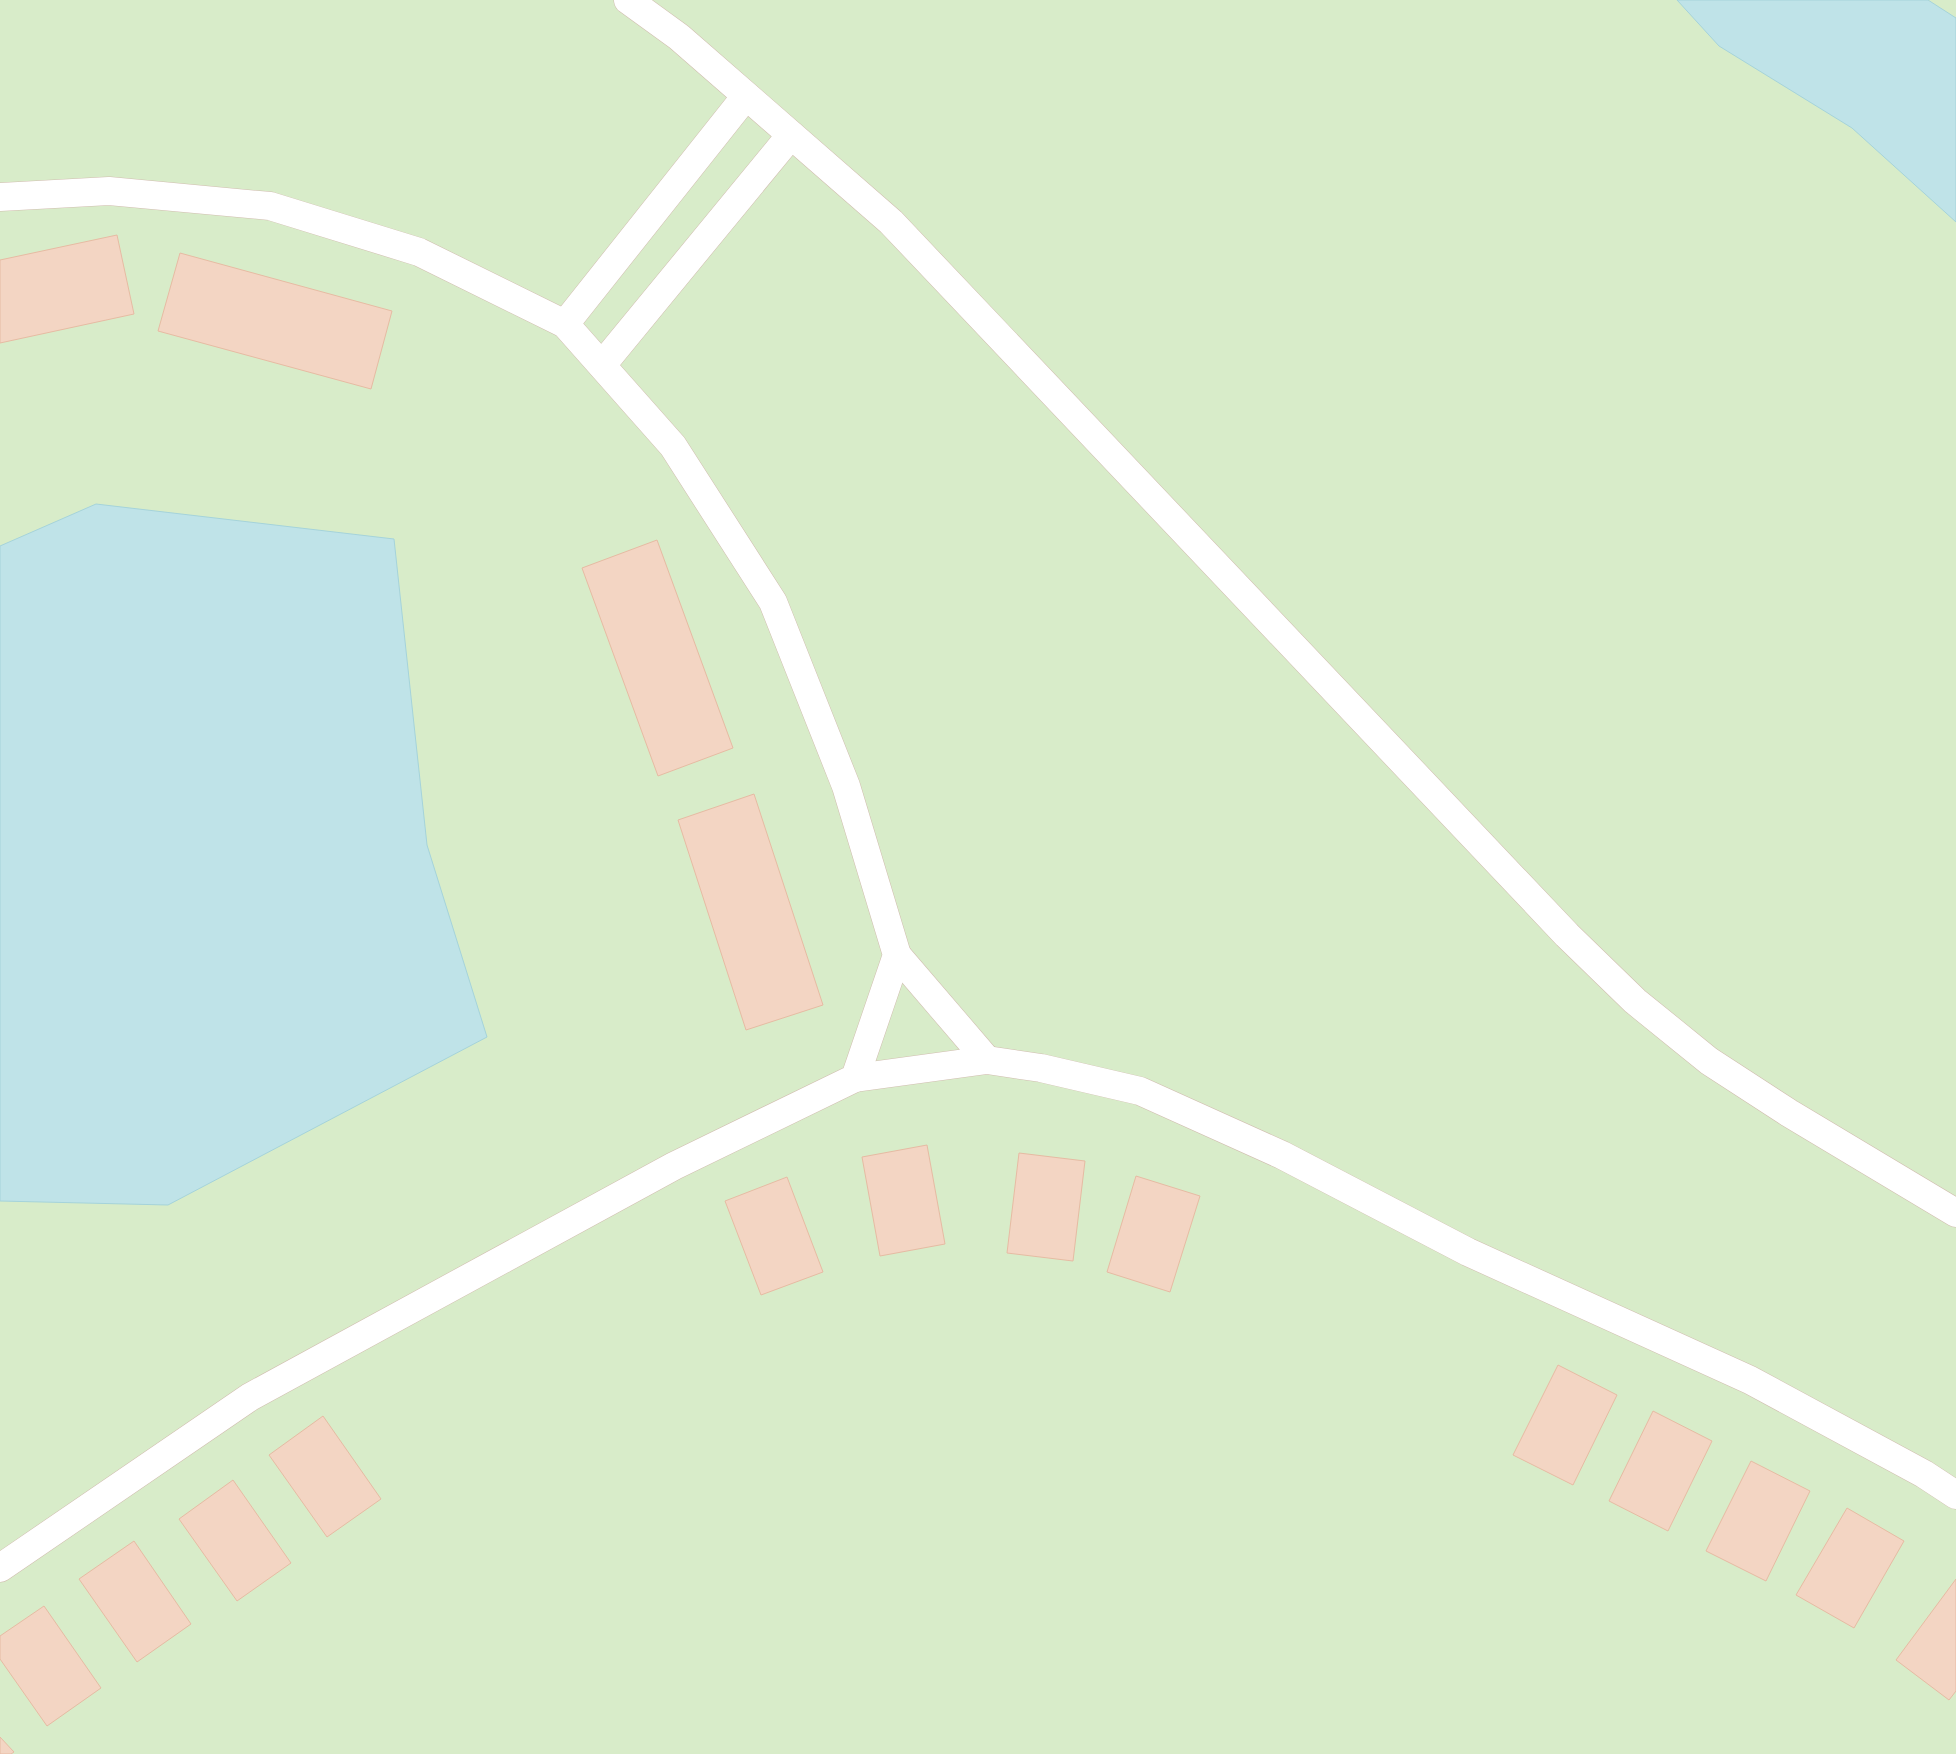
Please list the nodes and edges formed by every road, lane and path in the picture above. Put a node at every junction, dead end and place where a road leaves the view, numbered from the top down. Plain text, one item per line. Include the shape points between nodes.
1 (628, 0) edge
2 (746, 96) junction
3 (791, 135) junction
4 (0, 197) edge
5 (565, 324) junction
6 (602, 365) junction
7 (897, 955) junction
8 (987, 1060) junction
9 (855, 1078) junction
10 (1956, 1213) edge
11 (1956, 1495) edge
12 (0, 1568) edge

1 - 2 street via 679,38
2 - 3 street
2 - 5 street
3 - 6 street
3 - 10 street via 891,222 1567,935 1635,1002 1709,1061 1789,1114
4 - 5 street via 110,191 270,206 419,252
5 - 6 street
6 - 7 street via 673,446 773,602 846,786
7 - 8 street
7 - 9 street
8 - 9 street
8 - 11 street via 1041,1068 1140,1091 1264,1147 1468,1252 1750,1380 1924,1474
9 - 12 street via 674,1166 250,1397

